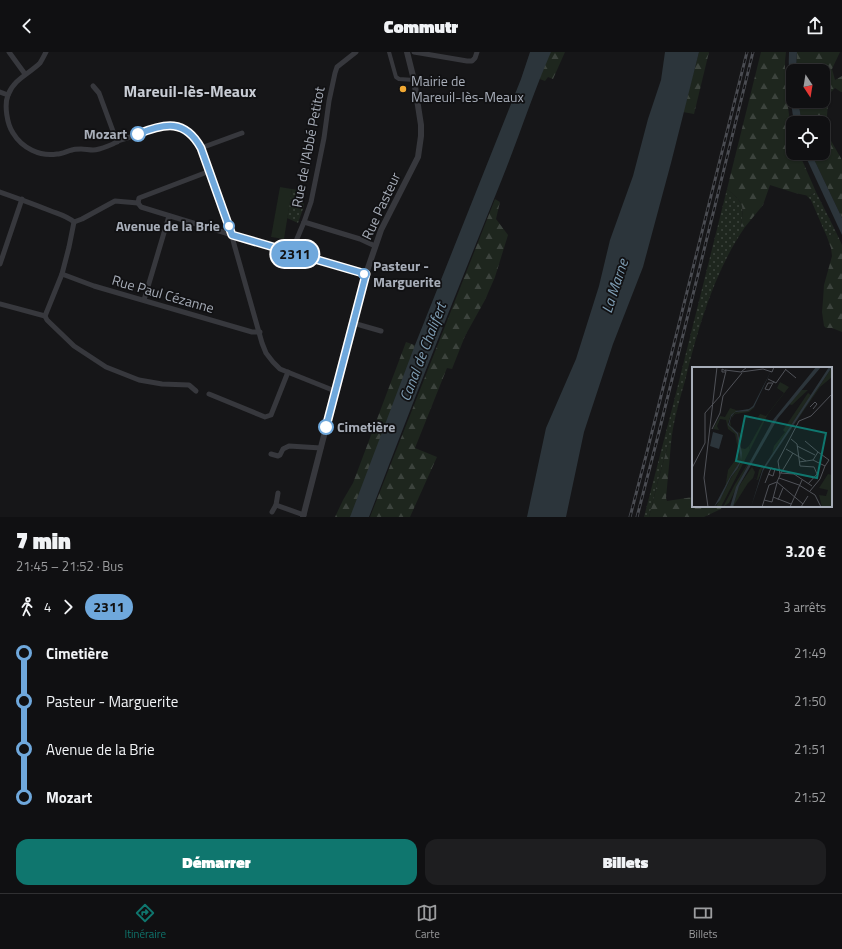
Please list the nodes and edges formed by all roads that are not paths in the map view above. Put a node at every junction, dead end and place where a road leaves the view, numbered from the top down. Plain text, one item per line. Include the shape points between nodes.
1 (9, 52) edge
2 (46, 52) edge
3 (356, 52) edge
4 (389, 52) edge
5 (410, 52) edge
6 (477, 52) edge
7 (431, 53) edge
8 (25, 74) junction
9 (414, 80) junction
10 (93, 86) dead end
11 (0, 92) edge
12 (8, 95) junction
13 (242, 133) dead end
14 (117, 142) junction
15 (201, 148) junction
16 (210, 171) junction
17 (0, 192) edge
18 (22, 199) junction
19 (138, 203) junction
20 (169, 216) junction
21 (74, 222) junction
22 (304, 222) junction
23 (232, 235) junction
24 (375, 246) junction
25 (291, 253) junction
26 (0, 264) edge
27 (62, 274) junction
28 (366, 274) junction
29 (144, 300) junction
30 (0, 304) edge
31 (45, 316) junction
32 (353, 323) junction
33 (381, 331) dead end
34 (260, 332) junction
35 (288, 372) junction
36 (196, 391) dead end
37 (335, 391) junction
38 (209, 394) dead end
39 (321, 448) junction
40 (271, 454) dead end
41 (278, 493) dead end
42 (276, 504) junction
43 (272, 512) dead end
44 (303, 516) edge

1 - 8 street
2 - 8 street via 41,61
3 - 22 street, Rue de l'Abbé Petitot via 337,67 335,73 313,191
4 - 9 street via 396,77
5 - 7 street
5 - 9 street, Rue Pasteur
6 - 7 street via 472,61
8 - 12 street via 14,84
9 - 24 street, Rue Pasteur via 421,125 418,157 380,230
10 - 14 street via 99,92
11 - 12 street
12 - 14 street via 7,116 11,130 23,145 37,152 52,155 70,150 93,150
13 - 15 street
14 - 15 street via 170,125 190,133
15 - 16 street
16 - 19 street via 139,198
16 - 23 street
17 - 18 street
18 - 21 street
18 - 26 street
19 - 20 street via 140,207
19 - 21 street via 115,201
20 - 23 street
20 - 29 street
21 - 27 street
22 - 24 street
22 - 25 street, Rue de l'Abbé Petitot
23 - 25 street
23 - 34 street
24 - 28 street, Rue Pasteur
25 - 28 street
27 - 29 street, Rue Paul Cézanne
27 - 31 street
28 - 32 street, Rue Pasteur
29 - 34 street, Rue Paul Cézanne via 252,332
30 - 31 street
31 - 36 street via 74,346 106,367 139,380 189,385
32 - 33 street
32 - 37 street, Rue Pasteur
34 - 35 street via 266,353 272,362
35 - 37 street
35 - 38 street via 271,415 265,418
37 - 39 street, Rue Pasteur
39 - 40 street via 289,446 278,456
39 - 44 street, Rue Pasteur
41 - 42 street
42 - 43 street
42 - 44 street

